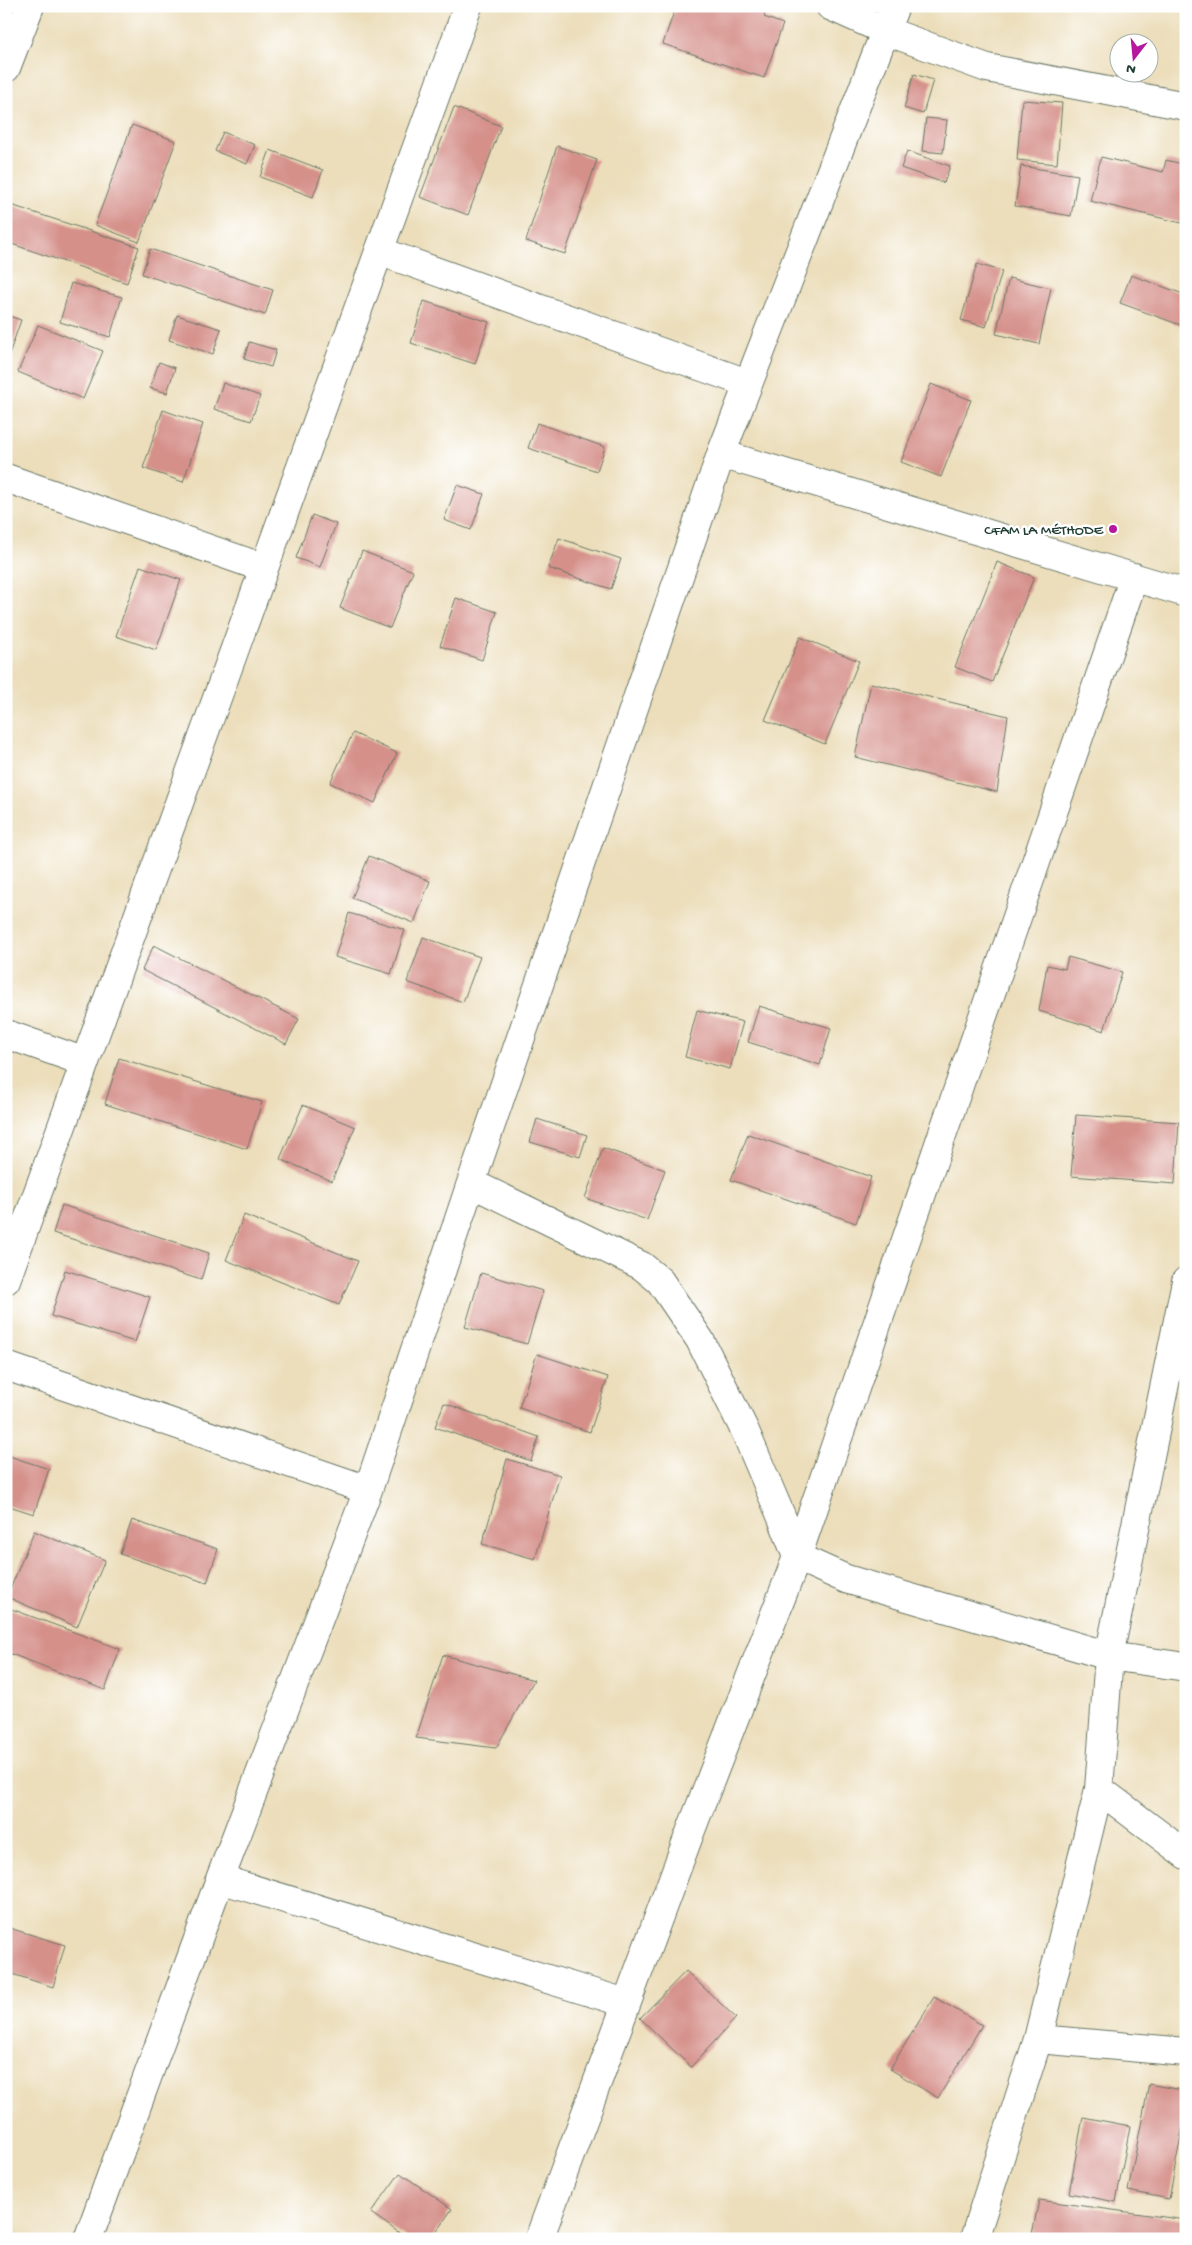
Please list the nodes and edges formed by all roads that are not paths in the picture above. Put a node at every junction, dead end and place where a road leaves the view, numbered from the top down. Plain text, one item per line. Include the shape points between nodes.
1 (30, 6) edge
2 (468, 6) edge
3 (830, 6) edge
4 (890, 19) edge
5 (6, 68) edge
6 (1186, 106) edge
7 (379, 251) junction
8 (747, 383) junction
9 (721, 454) junction
10 (6, 478) edge
11 (264, 568) junction
12 (1134, 577) junction
13 (1186, 593) edge
14 (6, 1034) edge
15 (85, 1062) junction
16 (470, 1183) junction
17 (6, 1280) edge
18 (1186, 1281) edge
19 (6, 1366) edge
20 (368, 1490) junction
21 (797, 1557) junction
22 (1109, 1656) junction
23 (1186, 1667) edge
24 (1099, 1789) junction
25 (1186, 1855) edge
26 (220, 1879) junction
27 (626, 2003) junction
28 (1038, 2039) junction
29 (1186, 2052) edge
30 (88, 2239) edge
31 (539, 2239) edge
32 (974, 2239) edge

1 - 5 street
2 - 7 street
3 - 4 street
4 - 6 street via 988,68
4 - 8 street
7 - 8 street
7 - 11 street
8 - 9 street
9 - 12 street
9 - 16 street
10 - 11 street
11 - 15 street
12 - 13 street
12 - 21 street
14 - 15 street
15 - 17 street
16 - 20 street
16 - 21 street via 642,1266 660,1281 700,1340 745,1431
18 - 22 street
19 - 20 street
20 - 26 street
21 - 22 street via 846,1580
21 - 27 street
22 - 23 street
22 - 24 street
24 - 25 street
24 - 28 street
26 - 27 street
26 - 30 street
27 - 31 street
28 - 29 street
28 - 32 street

